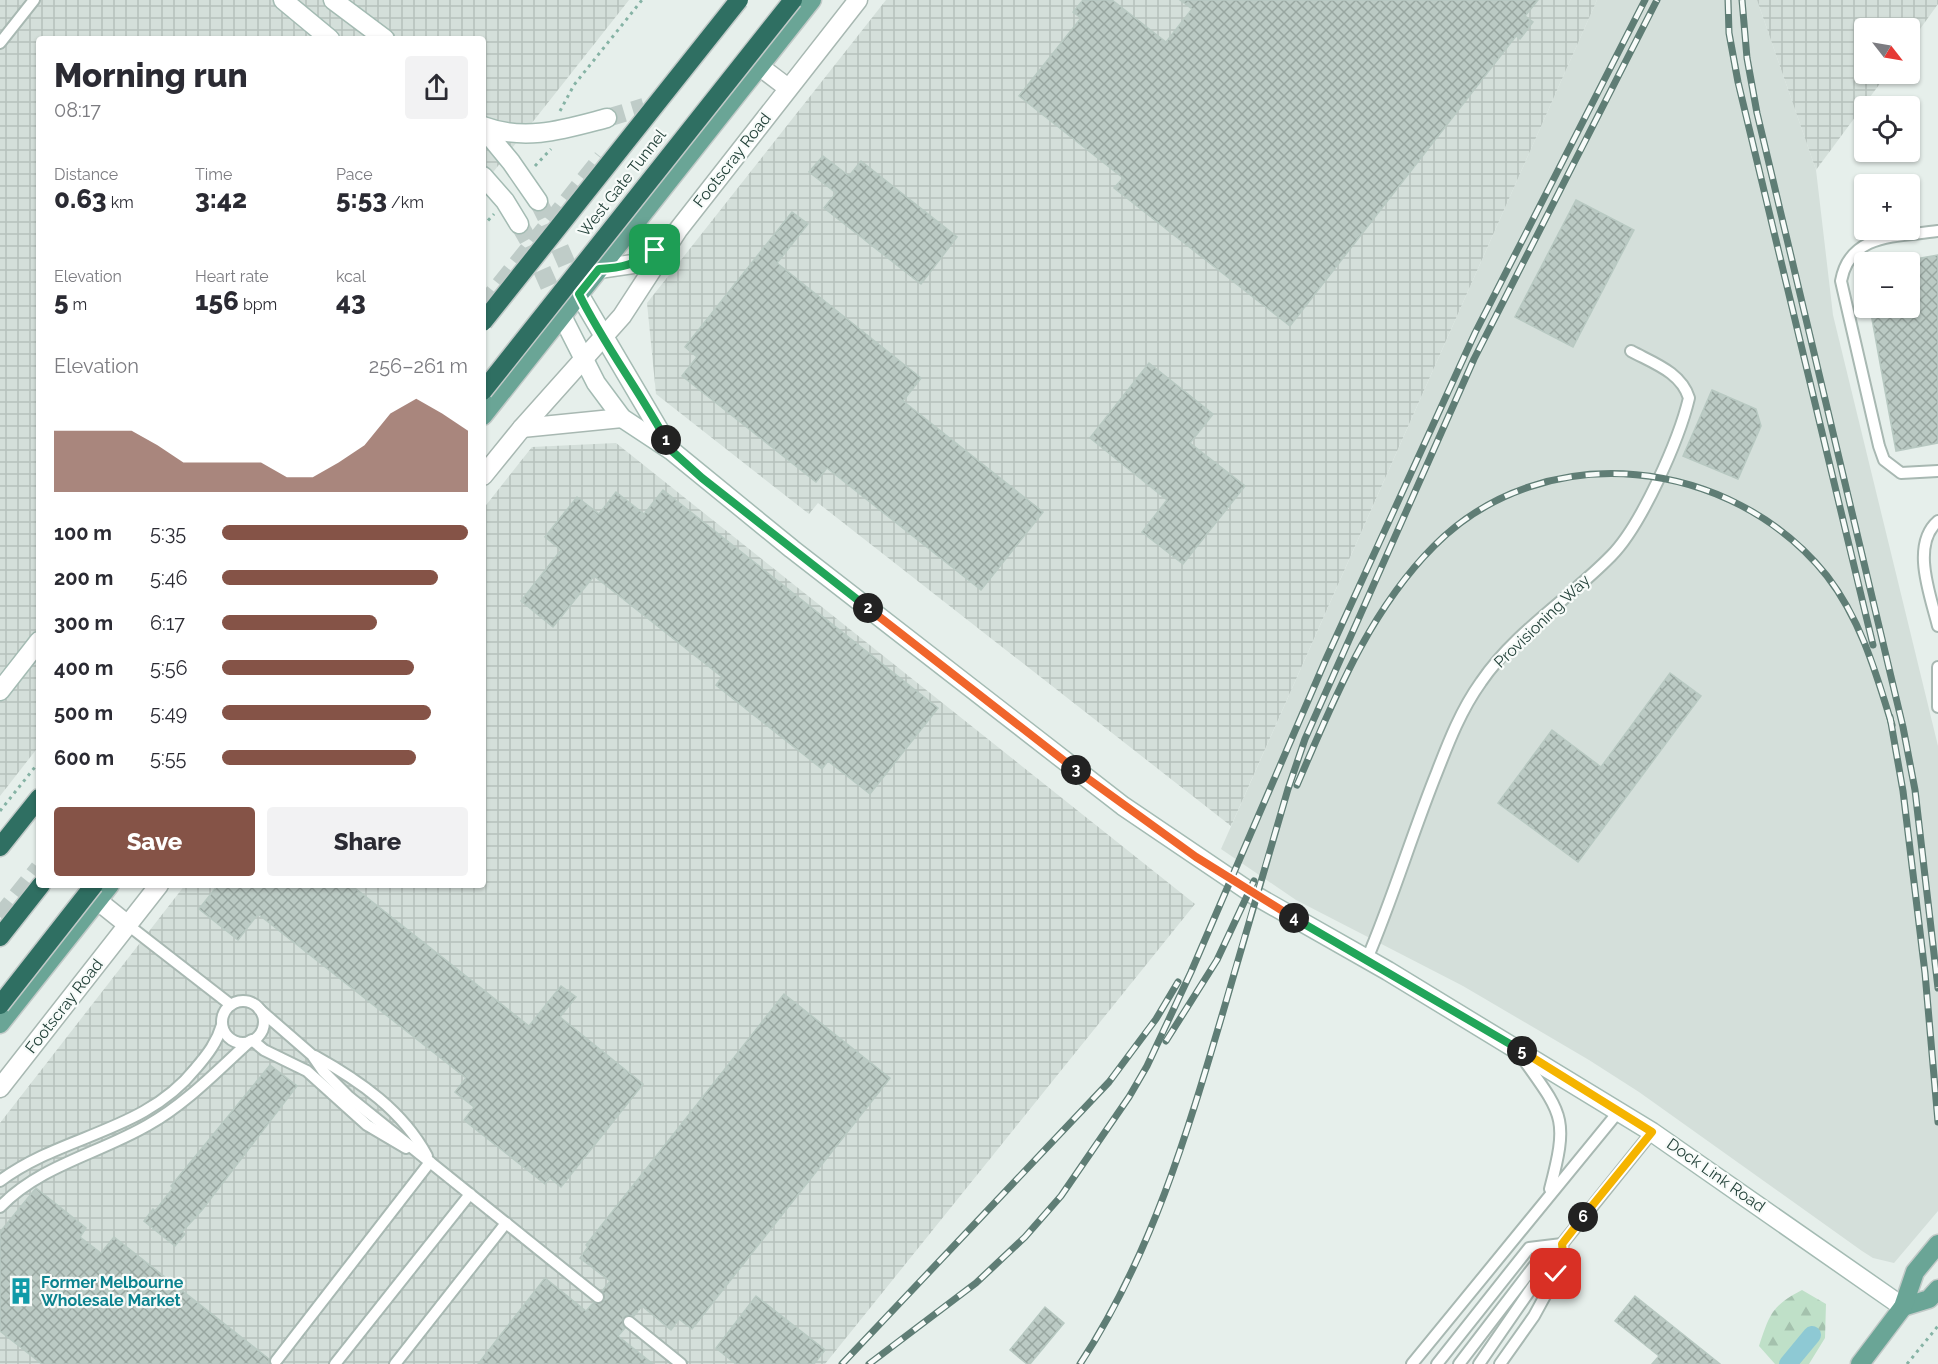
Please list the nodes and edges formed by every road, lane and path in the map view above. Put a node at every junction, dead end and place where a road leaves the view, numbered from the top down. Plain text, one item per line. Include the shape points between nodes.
1 (34, 0) edge
2 (283, 0) edge
3 (333, 0) edge
4 (739, 0) edge
5 (792, 0) edge
6 (812, 0) edge
7 (858, 0) edge
8 (326, 36) edge
9 (381, 36) edge
10 (0, 43) edge
11 (759, 66) junction
12 (788, 88) junction
13 (607, 118) tunnel mouth
14 (486, 128) edge
15 (486, 131) edge
16 (486, 179) edge
17 (538, 201) tunnel mouth
18 (519, 224) tunnel mouth
19 (678, 230) junction
20 (1938, 231) edge
21 (597, 269) junction
22 (523, 271) junction
23 (579, 293) junction
24 (486, 308) edge
25 (562, 315) junction
26 (486, 318) edge
27 (603, 338) junction
28 (1631, 351) dead end
29 (583, 360) junction
30 (486, 387) edge
31 (486, 412) edge
32 (622, 418) junction
33 (522, 428) junction
34 (672, 451) junction
35 (498, 458) junction
36 (486, 467) edge
37 (1938, 471) edge
38 (486, 472) edge
39 (1938, 520) edge
40 (1938, 627) edge
41 (36, 645) edge
42 (1938, 667) edge
43 (0, 691) edge
44 (1938, 707) edge
45 (36, 766) edge
46 (36, 802) edge
47 (0, 811) edge
48 (0, 847) edge
49 (39, 888) edge
50 (157, 888) edge
51 (96, 893) edge
52 (128, 925) junction
53 (0, 937) edge
54 (1367, 959) junction
55 (0, 1005) edge
56 (231, 1005) junction
57 (259, 1009) junction
58 (0, 1024) edge
59 (222, 1025) junction
60 (251, 1041) junction
61 (1515, 1047) junction
62 (312, 1055) junction
63 (0, 1088) edge
64 (1619, 1111) junction
65 (1652, 1132) junction
66 (430, 1162) junction
67 (0, 1181) edge
68 (1549, 1193) junction
69 (470, 1194) junction
70 (0, 1207) edge
71 (506, 1222) junction
72 (1562, 1244) junction
73 (1938, 1244) edge
74 (1938, 1289) edge
75 (598, 1297) dead end
76 (1903, 1307) junction
77 (629, 1322) dead end
78 (1938, 1326) edge
79 (276, 1360) dead end
80 (335, 1364) edge
81 (395, 1364) edge
82 (681, 1364) edge
83 (1412, 1364) edge
84 (1437, 1364) edge
85 (1459, 1364) edge
86 (1479, 1364) edge
87 (1500, 1364) edge
88 (1860, 1364) edge
89 (1907, 1364) edge

1 - 10 lane
2 - 8 main road
3 - 9 main road
4 - 22 highway, West Gate Tunnel, bridge
5 - 30 highway, West Gate Tunnel, bridge
6 - 11 main road
7 - 12 main road, Footscray Road
11 - 12 main road
11 - 21 main road
12 - 19 main road, Footscray Road
13 - 14 main road via 539,134
15 - 17 main road
16 - 18 main road
19 - 21 main road via 643,259 623,268
19 - 27 main road, Footscray Road via 622,316
20 - 37 lane via 1867,243 1849,257 1841,281 1884,460 1900,473
21 - 23 main road
22 - 24 highway, bridge
22 - 26 highway, West Gate Tunnel, bridge
23 - 25 main road
23 - 27 main road, Dock Link Road
25 - 29 main road, Dock Link Road
25 - 31 main road
27 - 29 main road, Footscray Road
27 - 34 main road, Dock Link Road
28 - 54 lane, Provisioning Way via 1675,375 1689,398 1660,477 1633,528 1612,556 1511,646 1471,698 1422,808
29 - 32 main road, Dock Link Road
29 - 33 main road, Footscray Road
32 - 33 main road
32 - 34 main road, Dock Link Road
33 - 35 main road, Footscray Road
34 - 54 main road, Dock Link Road via 1123,806 1230,880
35 - 36 main road, Footscray Road
35 - 38 main road, Footscray Road
39 - 40 lane via 1924,550
41 - 43 main road
42 - 44 lane
45 - 47 path
46 - 48 highway
49 - 53 highway
50 - 52 main road, Footscray Road
51 - 52 main road
51 - 55 highway, bridge
51 - 58 main road
52 - 56 lane
52 - 63 main road, Footscray Road
54 - 61 main road, Dock Link Road
56 - 57 lane via 242,1001
56 - 59 lane via 224,1013
57 - 60 lane via 263,1027
57 - 62 lane
59 - 60 lane via 233,1040
59 - 67 lane via 212,1048 190,1075 153,1108 35,1159
60 - 66 lane via 307,1071 367,1125
60 - 70 lane via 162,1116 42,1174
61 - 64 main road, Dock Link Road
61 - 68 lane via 1556,1105 1561,1126 1560,1150
62 - 66 lane via 348,1097
62 - 66 lane via 359,1083 396,1113 418,1139
64 - 65 main road, Dock Link Road
64 - 68 lane
65 - 72 lane
65 - 76 main road, Dock Link Road
66 - 69 lane
66 - 79 lane
68 - 83 lane
69 - 71 lane
69 - 80 lane
71 - 75 lane
71 - 81 lane
72 - 84 lane via 1529,1248
72 - 85 lane via 1540,1257
72 - 86 lane
72 - 87 lane via 1564,1261 1534,1316
73 - 76 main road via 1916,1272
74 - 76 main road via 1929,1299
76 - 88 main road
77 - 82 lane
78 - 89 path

